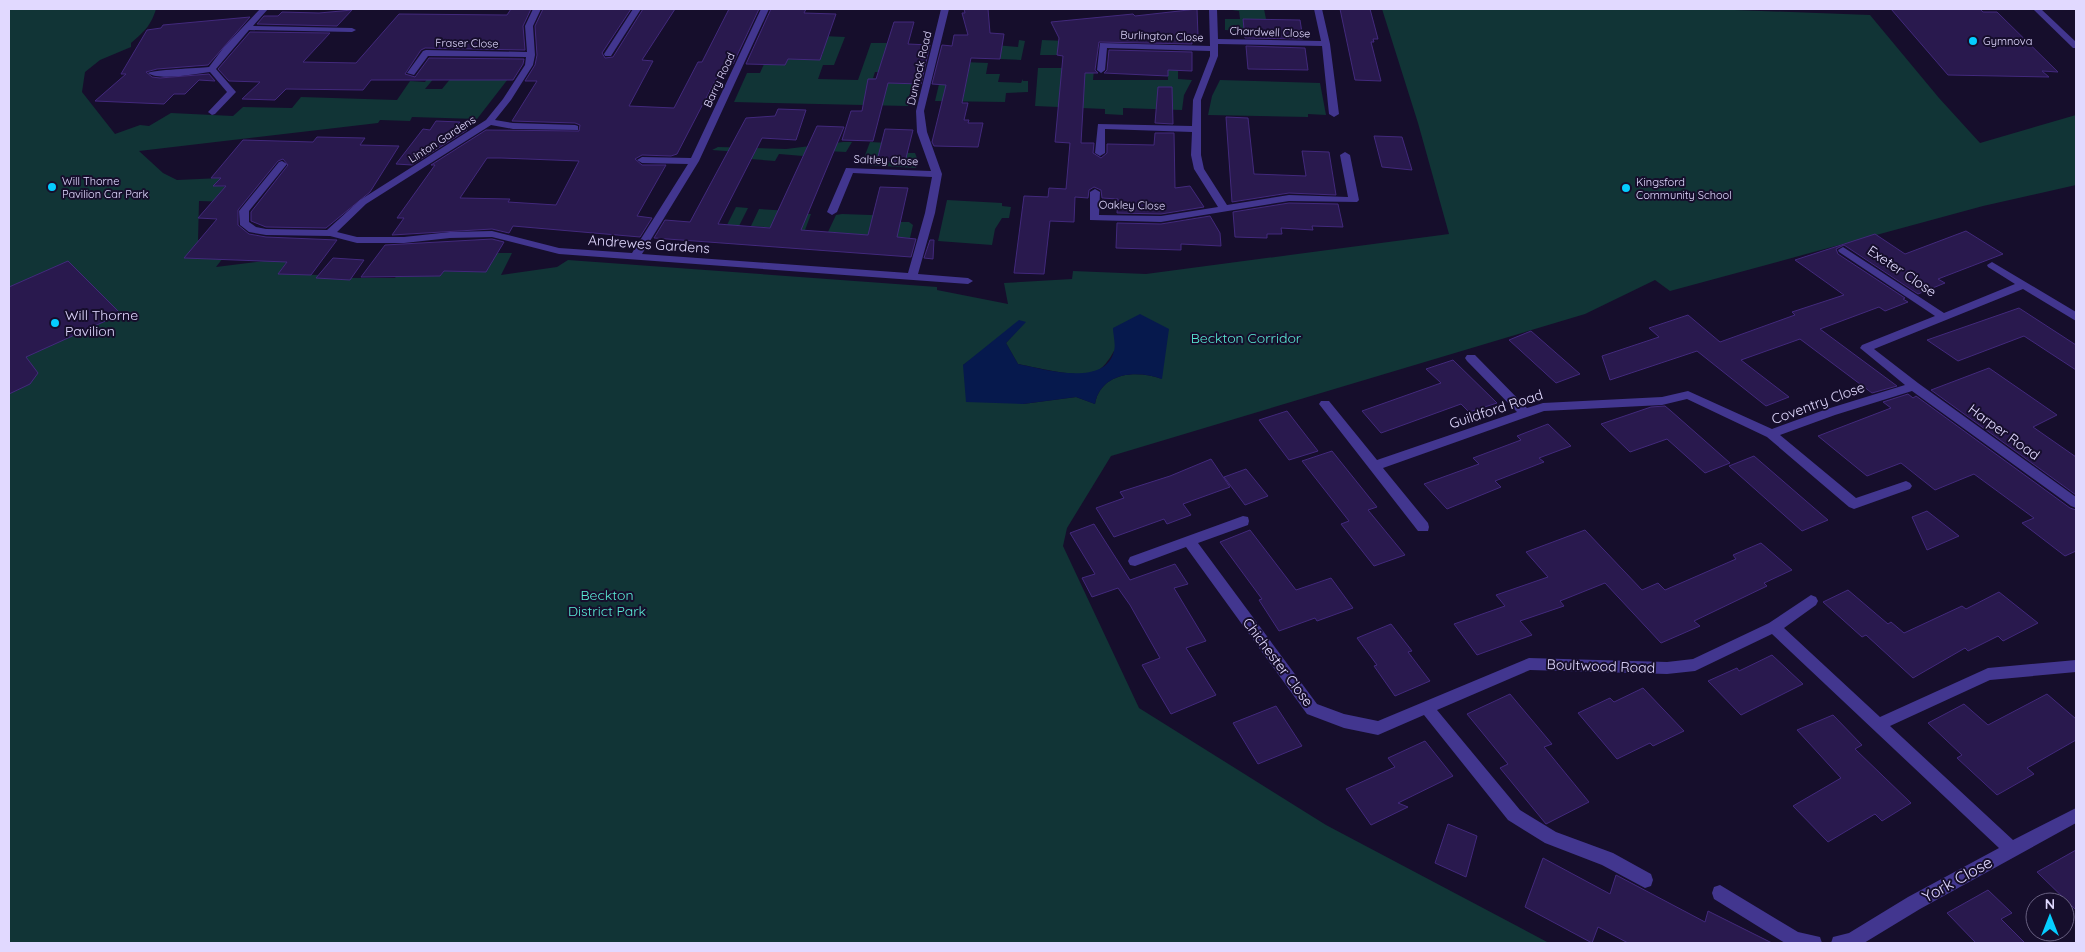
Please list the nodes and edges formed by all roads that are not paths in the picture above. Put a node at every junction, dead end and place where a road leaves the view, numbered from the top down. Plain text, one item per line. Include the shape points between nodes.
1 (264, 9) edge
2 (537, 9) edge
3 (637, 9) edge
4 (765, 9) edge
5 (945, 9) edge
6 (1213, 9) edge
7 (1318, 9) edge
8 (2037, 9) edge
9 (248, 28) junction
10 (352, 30) dead end
11 (1326, 44) junction
12 (1214, 45) junction
13 (2076, 46) edge
14 (608, 54) dead end
15 (531, 55) junction
16 (212, 69) junction
17 (1102, 70) dead end
18 (411, 72) dead end
19 (152, 73) dead end
20 (212, 112) dead end
21 (1334, 114) dead end
22 (489, 122) junction
23 (575, 128) dead end
24 (1195, 129) junction
25 (1100, 153) dead end
26 (1345, 154) dead end
27 (642, 160) dead end
28 (694, 161) junction
29 (282, 164) dead end
30 (937, 174) junction
31 (1095, 192) dead end
32 (1224, 208) junction
33 (832, 212) dead end
34 (330, 234) junction
35 (1843, 250) dead end
36 (635, 256) junction
37 (1992, 265) dead end
38 (912, 277) junction
39 (968, 281) dead end
40 (2023, 285) junction
41 (2076, 317) edge
42 (1943, 318) junction
43 (1471, 358) dead end
44 (1914, 386) junction
45 (1324, 404) dead end
46 (1525, 413) junction
47 (1771, 434) junction
48 (1374, 466) junction
49 (1906, 486) dead end
50 (2076, 502) edge
51 (1243, 521) dead end
52 (1423, 527) dead end
53 (1189, 541) junction
54 (1135, 561) dead end
55 (1811, 601) dead end
56 (1774, 627) junction
57 (2076, 666) edge
58 (1428, 708) junction
59 (1878, 725) junction
60 (2076, 814) edge
61 (2011, 849) junction
62 (1645, 880) dead end
63 (1720, 893) dead end
64 (1814, 943) edge
65 (1839, 943) edge

1 - 9 street
2 - 15 street, Linton Gardens via 529,26
3 - 14 street
4 - 28 street, Barry Road
5 - 30 street, Dunnock Road via 920,111 922,132
6 - 12 street
7 - 11 street, Chardwell Close
8 - 13 street
9 - 10 street
9 - 16 street
11 - 12 street, Chardwell Close
11 - 21 street, Chardwell Close
12 - 17 street, Burlington Close via 1103,45
12 - 24 street via 1209,72 1196,100
15 - 18 street, Fraser Close via 426,53
15 - 22 street, Linton Gardens via 523,75
16 - 19 street
16 - 20 street via 232,92
22 - 23 street
22 - 34 street, Linton Gardens via 363,202
24 - 25 street via 1101,126
24 - 32 street via 1199,169
26 - 32 street via 1354,200 1290,198
27 - 28 street
28 - 36 street, Barry Road
29 - 34 street, Andrewes Gardens via 244,211 244,223 253,230 266,232
30 - 33 street, Saltley Close via 849,170
30 - 38 street, Dunnock Road via 930,214
31 - 32 street, Oakley Close via 1094,218 1161,219
34 - 36 street, Andrewes Gardens via 357,240 492,234 559,251
35 - 42 street, Exeter Close
36 - 38 street, Andrewes Gardens
37 - 40 street
38 - 39 street, Andrewes Gardens
40 - 41 street
40 - 42 street
42 - 44 street, Harper Road via 1866,348
43 - 46 street
44 - 47 street, Coventry Close
44 - 50 street, Harper Road
45 - 48 street
46 - 47 street, Guildford Road via 1543,407 1662,401 1688,395
46 - 48 street, Guildford Road
47 - 49 street, Coventry Close via 1854,504
48 - 52 street
51 - 53 street
53 - 54 street
53 - 58 street, Chichester Close via 1312,709 1344,721 1378,728
55 - 56 street, Boultwood Road
56 - 58 street, Boultwood Road via 1695,665 1667,668 1529,664
56 - 59 street
57 - 59 street via 1988,674
58 - 62 street via 1514,815 1551,838 1607,860
59 - 61 street
60 - 61 street, York Close
61 - 65 street, York Close via 1852,941
63 - 64 street via 1795,940

